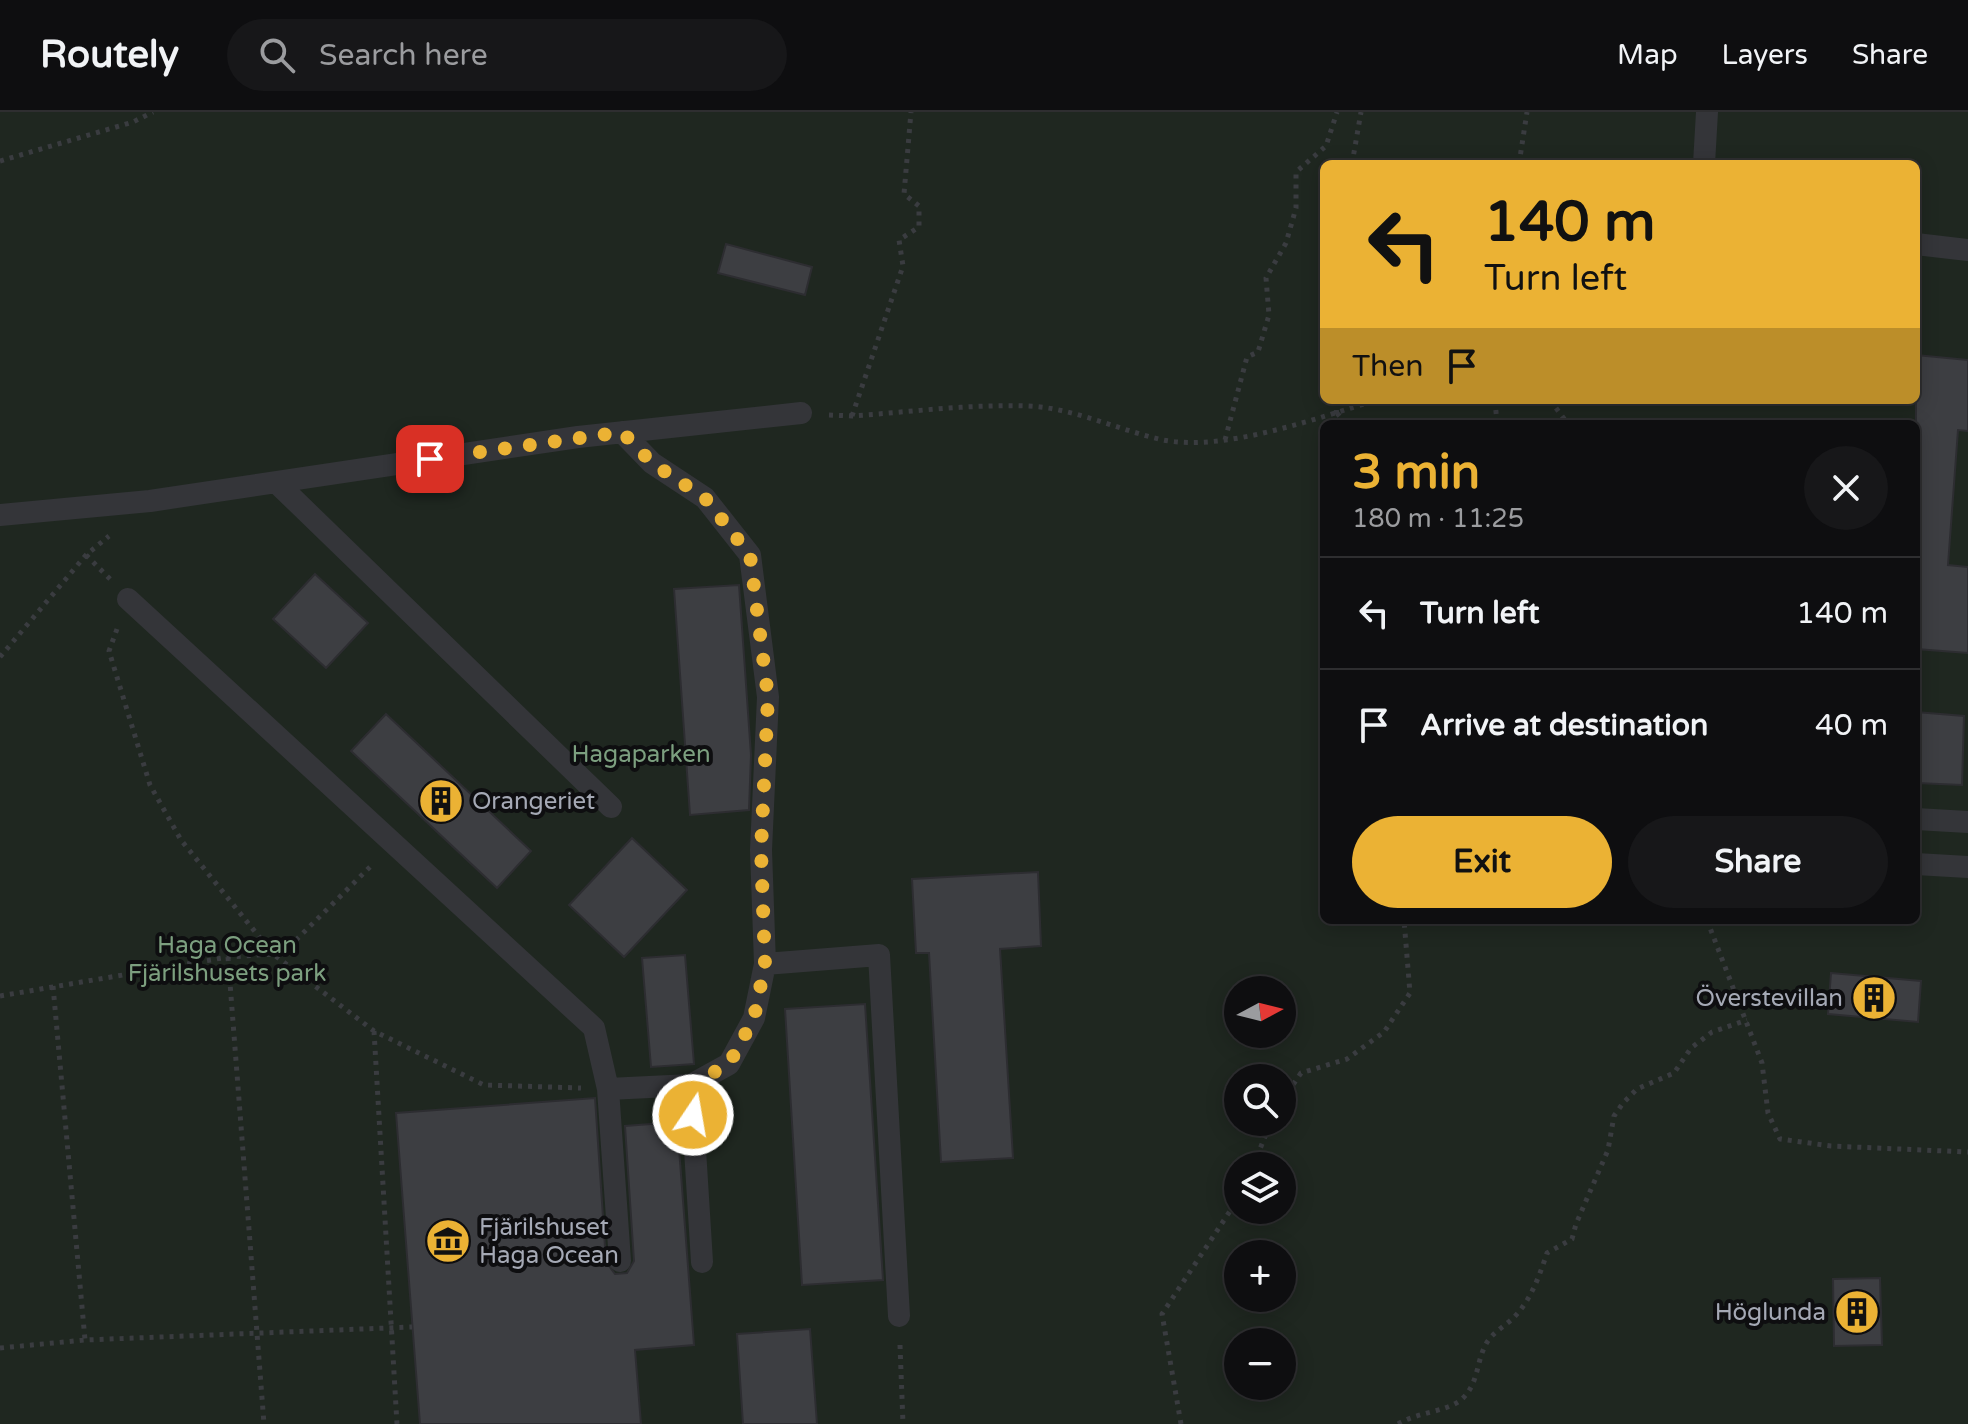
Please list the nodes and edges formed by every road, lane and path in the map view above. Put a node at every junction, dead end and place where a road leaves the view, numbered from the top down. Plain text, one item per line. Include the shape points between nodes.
1 (153, 112) edge
2 (911, 112) edge
3 (1335, 112) edge
4 (1361, 112) edge
5 (1527, 112) edge
6 (1707, 112) edge
7 (1353, 160) edge
8 (1520, 160) edge
9 (1704, 160) edge
10 (0, 161) edge
11 (1920, 244) edge
12 (1968, 250) edge
13 (1336, 404) edge
14 (1363, 404) edge
15 (1336, 412) junction
16 (801, 413) joint
17 (852, 416) junction
18 (1337, 420) edge
19 (1343, 420) edge
20 (622, 432) junction
21 (1225, 440) junction
22 (278, 484) junction
23 (150, 501) junction
24 (0, 515) edge
25 (128, 599) joint
26 (0, 657) edge
27 (611, 807) dead end
28 (1920, 819) edge
29 (1968, 822) edge
30 (390, 841) junction
31 (1920, 864) edge
32 (1968, 867) edge
33 (1404, 924) edge
34 (1709, 924) edge
35 (273, 954) junction
36 (228, 957) junction
37 (765, 964) junction
38 (53, 986) junction
39 (0, 996) edge
40 (1747, 1020) junction
41 (374, 1031) junction
42 (1296, 1080) edge
43 (691, 1085) junction
44 (608, 1089) junction
45 (1968, 1152) edge
46 (1224, 1220) edge
47 (620, 1261) dead end
48 (702, 1262) dead end
49 (899, 1316) joint
50 (412, 1327) dead end
51 (390, 1328) junction
52 (258, 1335) junction
53 (85, 1340) junction
54 (0, 1348) edge
55 (264, 1424) edge
56 (397, 1424) edge
57 (903, 1424) edge
58 (1181, 1424) edge
59 (1398, 1424) edge

1 - 10 path
2 - 17 path via 904,194 919,206 919,227 899,240 903,266
3 - 21 path via 1326,146 1296,172 1296,208 1286,243 1266,278 1269,315 1263,340 1258,352 1247,357
4 - 7 path
5 - 8 path
6 - 9 lane
11 - 12 lane
13 - 15 path
14 - 15 path
15 - 18 path
15 - 19 path
15 - 21 path
16 - 17 path
16 - 20 lane
17 - 21 path via 1030,406 1167,440
20 - 22 lane
20 - 37 lane via 652,463 705,498 750,555 768,697 761,850
22 - 23 lane
22 - 27 lane
23 - 24 lane
23 - 26 path via 86,555
25 - 30 lane
25 - 35 path via 109,651 150,785 181,840
28 - 29 lane
30 - 35 path via 373,865 296,940
30 - 44 lane via 594,1028
31 - 32 lane
33 - 42 path via 1410,993 1384,1032 1347,1059 1301,1073
34 - 40 path
35 - 36 path
35 - 41 path
36 - 38 path
36 - 52 path
37 - 43 lane via 754,1018 729,1064
37 - 49 lane via 879,955
38 - 39 path
38 - 53 path
40 - 45 path via 1762,1063 1768,1113 1780,1139
40 - 59 path via 1712,1032 1691,1048 1674,1073 1637,1089 1623,1103 1572,1239 1547,1253 1517,1314 1484,1346 1471,1389 1448,1407
41 - 44 path via 484,1085
41 - 51 path
43 - 44 lane
43 - 48 lane
44 - 47 lane
46 - 58 path via 1162,1314
49 - 57 path
50 - 51 path
51 - 52 path
51 - 56 path
52 - 53 path
52 - 55 path
53 - 54 path

